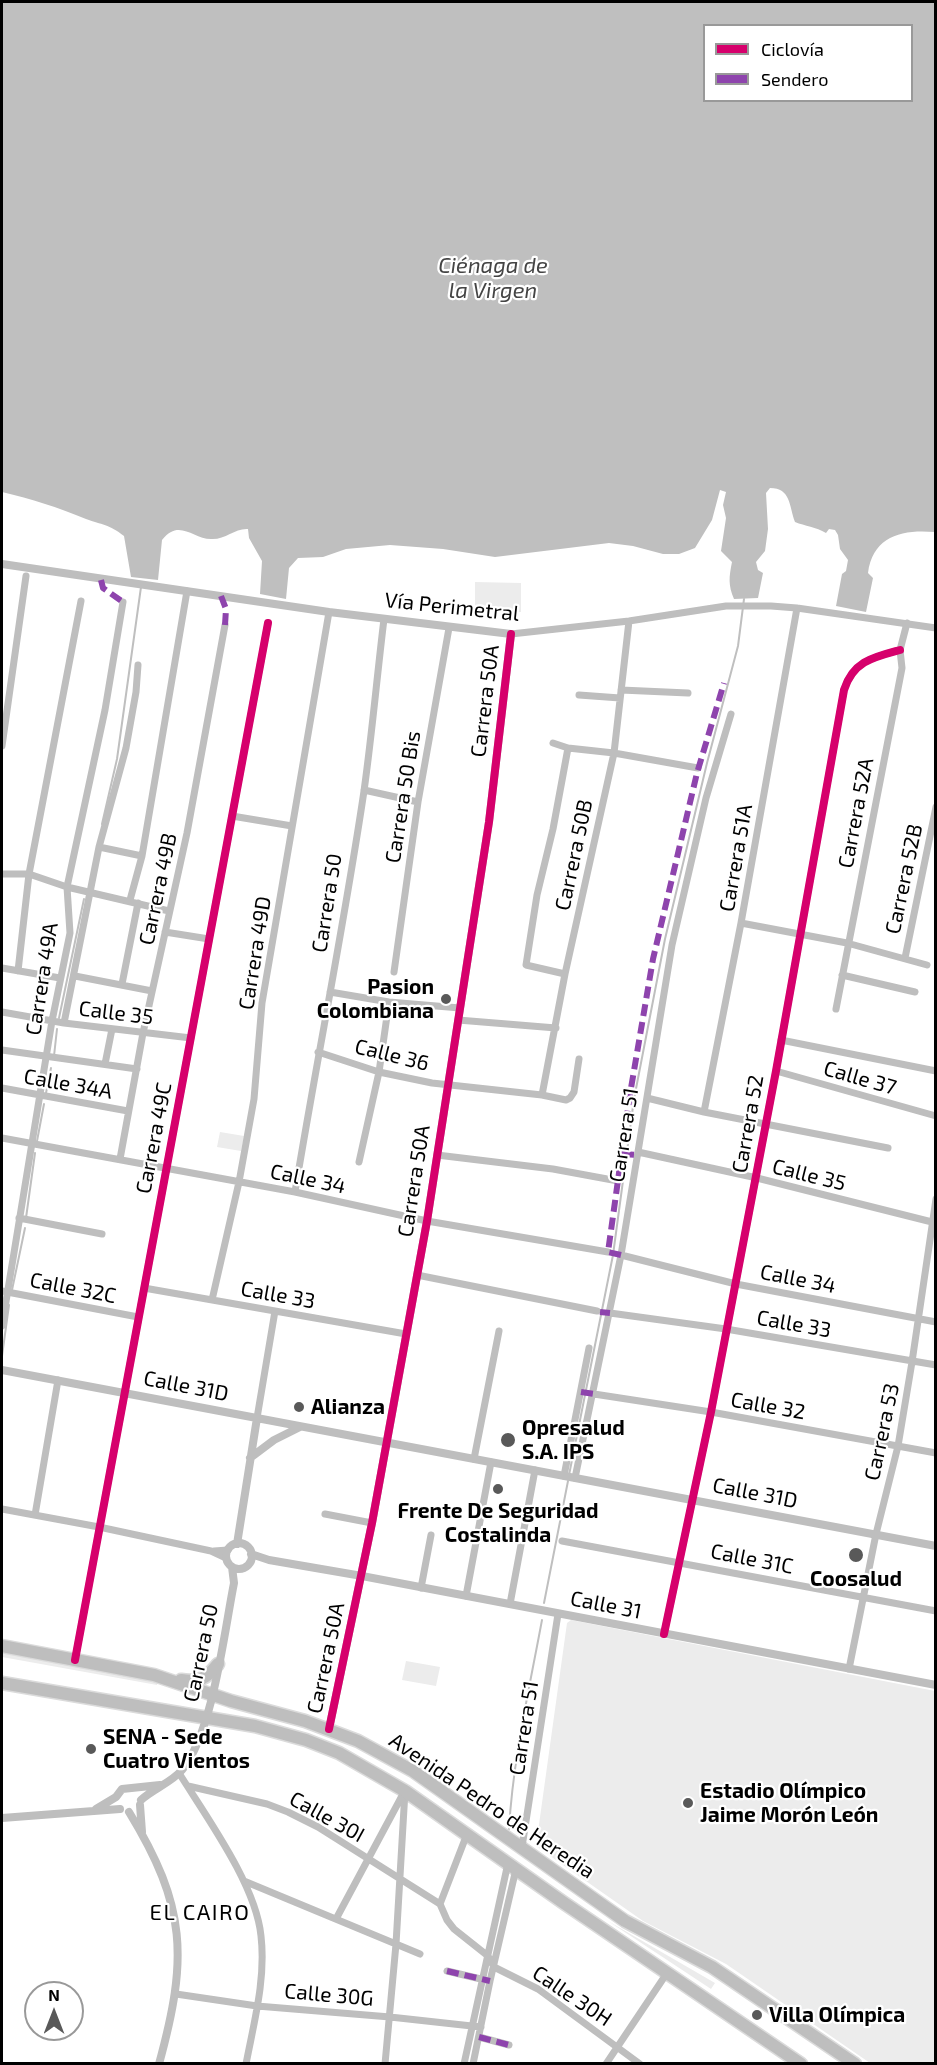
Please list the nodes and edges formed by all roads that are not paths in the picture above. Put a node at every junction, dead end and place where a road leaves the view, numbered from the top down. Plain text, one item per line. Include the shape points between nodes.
1 (2, 564) edge
2 (26, 576) dead end
3 (187, 591) junction
4 (81, 601) dead end
5 (123, 602) dead end
6 (797, 608) junction
7 (329, 612) junction
8 (384, 619) junction
9 (629, 621) junction
10 (268, 623) dead end
11 (907, 624) junction
12 (225, 626) dead end
13 (448, 628) junction
14 (936, 628) edge
15 (512, 634) junction
16 (900, 650) junction
17 (138, 665) dead end
18 (688, 693) dead end
19 (621, 694) junction
20 (579, 695) dead end
21 (731, 714) dead end
22 (554, 743) dead end
23 (2, 747) edge
24 (568, 748) junction
25 (614, 753) junction
26 (698, 768) dead end
27 (364, 790) junction
28 (418, 802) junction
29 (936, 807) edge
30 (232, 816) junction
31 (292, 826) junction
32 (99, 847) junction
33 (142, 856) junction
34 (2, 874) edge
35 (29, 874) junction
36 (67, 887) junction
37 (91, 893) junction
38 (130, 900) junction
39 (138, 903) junction
40 (169, 910) junction
41 (741, 923) junction
42 (165, 932) junction
43 (800, 935) junction
44 (209, 939) junction
45 (847, 943) junction
46 (905, 958) junction
47 (927, 965) dead end
48 (2, 968) edge
49 (18, 971) junction
50 (393, 972) dead end
51 (565, 974) junction
52 (842, 975) junction
53 (75, 976) junction
54 (60, 978) junction
55 (122, 984) junction
56 (152, 991) junction
57 (330, 992) junction
58 (915, 992) dead end
59 (389, 1002) junction
60 (460, 1008) junction
61 (836, 1009) dead end
62 (2, 1012) edge
63 (458, 1020) junction
64 (52, 1021) junction
65 (64, 1023) junction
66 (555, 1028) junction
67 (112, 1029) junction
68 (143, 1033) junction
69 (190, 1038) junction
70 (781, 1041) junction
71 (2, 1050) edge
72 (318, 1052) junction
73 (46, 1058) junction
74 (579, 1059) dead end
75 (105, 1064) junction
76 (136, 1069) junction
77 (776, 1071) junction
78 (936, 1071) edge
79 (379, 1072) junction
80 (447, 1084) junction
81 (2, 1088) edge
82 (542, 1095) junction
83 (40, 1096) junction
84 (647, 1098) junction
85 (128, 1111) junction
86 (704, 1112) junction
87 (936, 1116) edge
88 (765, 1123) junction
89 (2, 1137) edge
90 (31, 1143) junction
91 (888, 1148) dead end
92 (638, 1152) junction
93 (437, 1155) junction
94 (120, 1159) junction
95 (359, 1162) dead end
96 (166, 1168) junction
97 (757, 1178) junction
98 (618, 1181) dead end
99 (239, 1182) junction
100 (295, 1192) junction
101 (936, 1199) edge
102 (19, 1218) junction
103 (427, 1221) junction
104 (934, 1222) edge
105 (102, 1234) dead end
106 (608, 1252) dead end
107 (621, 1255) junction
108 (417, 1275) junction
109 (736, 1284) junction
110 (144, 1288) junction
111 (4, 1292) edge
112 (212, 1300) junction
113 (275, 1311) junction
114 (597, 1311) dead end
115 (610, 1313) junction
116 (138, 1317) junction
117 (918, 1319) junction
118 (936, 1322) edge
119 (2, 1326) edge
120 (726, 1329) junction
121 (500, 1331) dead end
122 (406, 1334) junction
123 (589, 1348) dead end
124 (912, 1362) junction
125 (936, 1365) edge
126 (2, 1370) edge
127 (58, 1380) junction
128 (123, 1393) junction
129 (594, 1394) junction
130 (711, 1412) junction
131 (257, 1418) junction
132 (302, 1426) junction
133 (388, 1443) junction
134 (898, 1446) junction
135 (936, 1453) edge
136 (250, 1458) junction
137 (474, 1459) junction
138 (491, 1462) junction
139 (535, 1470) junction
140 (564, 1476) junction
141 (575, 1478) junction
142 (692, 1500) junction
143 (2, 1509) edge
144 (325, 1514) dead end
145 (35, 1515) junction
146 (372, 1523) junction
147 (99, 1527) junction
148 (876, 1534) junction
149 (431, 1535) dead end
150 (562, 1540) dead end
151 (240, 1544) junction
152 (936, 1546) edge
153 (227, 1554) junction
154 (251, 1554) junction
155 (269, 1560) junction
156 (678, 1562) junction
157 (247, 1566) junction
158 (232, 1567) junction
159 (362, 1576) junction
160 (234, 1583) junction
161 (421, 1588) junction
162 (466, 1596) junction
163 (863, 1597) junction
164 (510, 1604) junction
165 (936, 1611) edge
166 (558, 1614) junction
167 (664, 1634) junction
168 (2, 1646) edge
169 (75, 1660) junction
170 (218, 1664) junction
171 (849, 1669) junction
172 (161, 1677) junction
173 (2, 1683) edge
174 (936, 1685) edge
175 (213, 1695) junction
176 (205, 1718) junction
177 (329, 1729) junction
178 (179, 1773) junction
179 (160, 1785) junction
180 (188, 1786) junction
181 (129, 1788) junction
182 (405, 1791) junction
183 (116, 1797) junction
184 (140, 1803) junction
185 (93, 1810) junction
186 (124, 1811) junction
187 (2, 1818) edge
188 (142, 1833) junction
189 (467, 1834) junction
190 (522, 1847) junction
191 (368, 1859) junction
192 (512, 1866) junction
193 (399, 1878) junction
194 (244, 1881) junction
195 (440, 1904) junction
196 (336, 1919) junction
197 (396, 1944) junction
198 (420, 1954) dead end
199 (488, 1956) junction
200 (494, 1967) junction
201 (447, 1971) dead end
202 (667, 1973) junction
203 (486, 1980) junction
204 (176, 1994) junction
205 (257, 2006) junction
206 (390, 2017) junction
207 (471, 2026) junction
208 (480, 2027) junction
209 (479, 2037) junction
210 (509, 2045) dead end
211 (616, 2047) junction
212 (796, 2062) edge
213 (159, 2064) edge
214 (246, 2064) edge
215 (385, 2064) edge
216 (464, 2064) edge
217 (473, 2064) edge
218 (606, 2064) edge
219 (640, 2064) edge
220 (855, 2064) edge

1 - 3 street, Vía Perimetral
2 - 23 street
3 - 7 street, Vía Perimetral
3 - 33 street
4 - 35 street
5 - 36 street, Carrera 49A via 105,710
6 - 9 street, Vía Perimetral via 726,606
6 - 11 street, Vía Perimetral
6 - 41 street, Carrera 51A
7 - 8 street, Vía Perimetral
7 - 31 street, Carrera 49D
8 - 13 street, Vía Perimetral
8 - 27 street, Carrera 50
9 - 15 street, Vía Perimetral
9 - 19 street, Carrera 50B
10 - 30 street, Carrera 49C
11 - 14 street, Vía Perimetral
11 - 16 street, Carrera 52A
12 - 40 street, Carrera 49B
13 - 15 street, Vía Perimetral
13 - 28 street, Carrera 50 Bis
15 - 60 street, Carrera 50A
16 - 43 street, Carrera 52 via 864,662 847,679
16 - 45 street, Carrera 52A via 902,668
17 - 32 street via 126,748
18 - 19 street
19 - 20 street
19 - 25 street, Carrera 50B
21 - 84 street, Carrera 51 via 706,798 672,945
22 - 24 street
24 - 25 street
24 - 51 street via 526,965
25 - 26 street
25 - 51 street, Carrera 50B
27 - 28 street
27 - 57 street, Carrera 50
28 - 50 street, Carrera 50 Bis
29 - 46 street, Carrera 52B
30 - 31 street
30 - 44 street, Carrera 49C
31 - 99 street, Carrera 49D via 262,1003 254,1099
32 - 33 street
32 - 37 street
33 - 38 street
34 - 35 street
35 - 36 street
35 - 49 street
36 - 37 street
36 - 54 street, Carrera 49A via 70,933
37 - 38 street
37 - 53 street
38 - 39 street
39 - 40 street
39 - 55 street
40 - 42 street, Carrera 49B
41 - 43 street
41 - 86 street, Carrera 51A
42 - 44 street
42 - 56 street, Carrera 49B
43 - 45 street
43 - 70 street, Carrera 52
44 - 69 street, Carrera 49C
45 - 46 street
45 - 52 street, Carrera 52A
46 - 47 street
48 - 49 street
49 - 54 street
51 - 66 street, Carrera 50B
52 - 58 street
52 - 61 street, Carrera 52A
53 - 55 street
53 - 65 street
54 - 64 street, Carrera 49A
55 - 56 street
56 - 68 street, Carrera 49B
57 - 59 street
57 - 72 street, Carrera 50
59 - 60 street
59 - 79 street
60 - 63 street, Carrera 50A
62 - 64 street, Calle 35
63 - 66 street
63 - 80 street, Carrera 50A
64 - 65 street, Calle 35
64 - 73 street, Carrera 49A
65 - 67 street, Calle 35
66 - 82 street, Carrera 50B
67 - 68 street, Calle 35
67 - 75 street
68 - 69 street, Calle 35
68 - 76 street, Carrera 49B
69 - 96 street, Carrera 49C
70 - 77 street, Carrera 52
70 - 78 street
71 - 73 street
72 - 79 street, Calle 36
72 - 100 street, Carrera 50
73 - 75 street
73 - 83 street, Carrera 49A
74 - 82 street, Calle 36 via 573,1095 566,1100
75 - 76 street
76 - 85 street, Carrera 49B
77 - 87 street, Calle 37
77 - 88 street, Carrera 52
79 - 80 street, Calle 36
79 - 95 street
80 - 82 street, Calle 36
80 - 93 street, Carrera 50A
81 - 83 street, Calle 34A
83 - 85 street, Calle 34A
83 - 90 street, Carrera 49A
84 - 86 street
84 - 92 street, Carrera 51
85 - 94 street, Carrera 49B
86 - 88 street
88 - 91 street
88 - 97 street, Carrera 52
89 - 90 street, Calle 34
90 - 94 street, Calle 34
90 - 102 street, Carrera 49A
92 - 97 street, Calle 35
92 - 107 street, Carrera 51
93 - 98 street
93 - 103 street, Carrera 50A
94 - 96 street, Calle 34
96 - 99 street, Calle 34
96 - 110 street, Carrera 49C
97 - 104 street, Calle 35
97 - 109 street, Carrera 52
99 - 100 street, Calle 34
99 - 112 street, Carrera 49D
100 - 103 street, Calle 34
101 - 104 street, Carrera 53
102 - 105 street
102 - 111 street, Carrera 49A
103 - 106 street, Calle 34
103 - 108 street, Carrera 50A
104 - 117 street, Carrera 53
107 - 109 street, Calle 34
107 - 115 street, Carrera 51
108 - 114 street
108 - 122 street, Carrera 50A
109 - 117 street, Calle 34
109 - 120 street, Carrera 52
110 - 112 street, Calle 33
110 - 116 street, Carrera 49C
111 - 116 street, Calle 32C
111 - 119 street, Carrera 49A
112 - 113 street, Calle 33
113 - 122 street, Calle 33
113 - 131 street
115 - 120 street, Calle 33
115 - 129 street, Carrera 51
116 - 128 street, Carrera 49C
117 - 118 street, Calle 34
117 - 124 street, Carrera 53
120 - 124 street, Calle 33
120 - 130 street, Carrera 52
121 - 137 street
122 - 133 street, Carrera 50A
123 - 140 street
124 - 125 street, Calle 33
124 - 134 street, Carrera 53
126 - 127 street, Calle 31D
127 - 128 street, Calle 31D
127 - 145 street
128 - 131 street, Calle 31D
128 - 147 street, Carrera 49C
129 - 130 street, Calle 32
129 - 141 street, Carrera 51
130 - 134 street, Calle 32
130 - 142 street, Carrera 52
131 - 132 street, Calle 31D
131 - 136 street
132 - 133 street, Calle 31D
132 - 136 street
133 - 137 street, Calle 31D
133 - 146 street, Carrera 50A
134 - 135 street, Calle 32
134 - 148 street, Carrera 53
136 - 151 street
137 - 138 street, Calle 31D
138 - 139 street, Calle 31D
138 - 162 street
139 - 140 street, Calle 31D
139 - 164 street
140 - 141 street, Calle 31D
141 - 142 street, Calle 31D
142 - 148 street, Calle 31D
142 - 156 street, Carrera 52
143 - 145 street
144 - 146 street
145 - 147 street
146 - 159 street, Carrera 50A
147 - 153 street
147 - 169 street, Carrera 49C
148 - 152 street, Calle 31D
148 - 163 street, Carrera 53
149 - 161 street
150 - 156 street, Calle 31C
151 - 153 street
151 - 154 street
153 - 158 street
154 - 155 street, Calle 31
154 - 157 street
155 - 157 street, Calle 31
155 - 159 street, Calle 31
156 - 163 street, Calle 31C
156 - 167 street, Carrera 52
157 - 158 street
157 - 160 street, Carrera 50
158 - 160 street, Carrera 50
159 - 161 street, Calle 31
159 - 177 street, Carrera 50A
160 - 170 street, Carrera 50
161 - 162 street, Calle 31
162 - 164 street, Calle 31
163 - 165 street, Calle 31C
163 - 171 street, Carrera 53
164 - 166 street, Calle 31
166 - 167 street, Calle 31
166 - 190 street, Carrera 51
167 - 171 street, Calle 31
168 - 169 highway, Avenida Pedro de Heredia
169 - 172 highway, Avenida Pedro de Heredia
170 - 172 highway via 210,1675 198,1681
170 - 175 street, Carrera 50
171 - 174 street, Calle 31
172 - 175 highway, Avenida Pedro de Heredia
173 - 176 highway, Avenida Pedro de Heredia
175 - 176 street, Carrera 50
175 - 177 highway, Avenida Pedro de Heredia
176 - 178 street, Carrera 50 via 195,1747
176 - 182 highway, Avenida Pedro de Heredia via 274,1731 319,1745
177 - 190 highway, Avenida Pedro de Heredia via 392,1758
178 - 179 street, Carrera 50
178 - 180 street
179 - 181 street, Carrera 50
179 - 184 street, Carrera 50
180 - 191 street, Calle 30I via 267,1804 318,1827
180 - 194 street
181 - 183 street
181 - 184 street via 138,1793
182 - 189 highway, Avenida Pedro de Heredia
182 - 191 street
182 - 193 street
183 - 185 street
183 - 186 street via 116,1804
184 - 186 street via 135,1810
184 - 188 street
185 - 186 street
185 - 187 street
186 - 188 street
188 - 204 street via 168,1892 177,1927
189 - 192 highway, Avenida Pedro de Heredia
189 - 195 street
190 - 220 highway, Avenida Pedro de Heredia via 625,1921 712,1967
191 - 193 street, Calle 30I
191 - 196 street
192 - 199 street
192 - 200 street
192 - 202 highway, Avenida Pedro de Heredia
193 - 195 street, Calle 30I
193 - 197 street
194 - 196 street
194 - 205 street via 261,1934
195 - 199 street via 454,1929
196 - 197 street
197 - 198 street
197 - 206 street
199 - 200 street
199 - 203 street
200 - 203 street
200 - 211 street, Calle 30H via 538,1989
201 - 203 street
202 - 211 street
202 - 212 highway, Avenida Pedro de Heredia
203 - 207 street
203 - 208 street
204 - 205 street, Calle 30G
204 - 213 street
205 - 206 street, Calle 30G
205 - 214 street
206 - 207 street, Calle 30G
206 - 215 street
207 - 208 street, Calle 30G
207 - 216 street
208 - 209 street
209 - 210 street
209 - 217 street
211 - 218 street
211 - 219 street, Calle 30H

